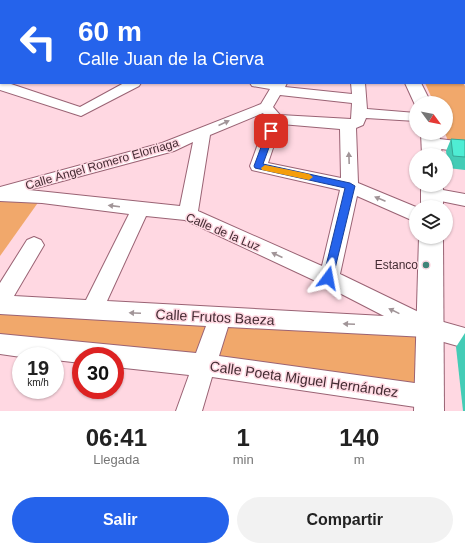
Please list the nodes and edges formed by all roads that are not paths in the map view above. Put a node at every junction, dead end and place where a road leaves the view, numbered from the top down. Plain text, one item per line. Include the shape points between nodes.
1 (361, 0) edge
2 (365, 0) edge
3 (0, 84) edge
4 (132, 84) edge
5 (264, 84) edge
6 (413, 84) edge
7 (278, 86) edge
8 (419, 96) edge
9 (356, 105) edge
10 (271, 113) junction
11 (409, 116) edge
12 (203, 132) junction
13 (431, 144) edge
14 (465, 147) edge
15 (350, 186) junction
16 (44, 188) junction
17 (0, 194) edge
18 (432, 195) edge
19 (465, 200) edge
20 (140, 209) junction
21 (409, 212) edge
22 (188, 214) junction
23 (431, 244) edge
24 (34, 245) dead end
25 (328, 278) junction
26 (0, 303) edge
27 (92, 311) junction
28 (220, 318) junction
29 (430, 328) junction
30 (465, 338) edge
31 (0, 344) edge
32 (204, 365) junction
33 (429, 404) edge
34 (189, 411) edge

1 - 2 street
3 - 4 street via 81,112
5 - 7 street
6 - 8 main road
7 - 9 street
7 - 10 street
9 - 10 street
9 - 11 street
15 -> 9 street
12 -> 10 street, Calle Ángel Romero Elorriaga via 250,112
10 - 15 street via 258,166
12 - 16 street, Calle Ángel Romero Elorriaga via 168,147
12 - 22 street
13 - 14 street
21 -> 15 street
15 - 25 street
16 - 17 street, Calle de la Luz
20 -> 16 street, Calle de la Luz
18 - 19 street
20 - 22 street, Calle de la Luz
20 - 27 street
25 -> 22 street, Calle de la Luz
23 - 29 main road
24 - 26 street
29 -> 25 street, Calle de la Luz
26 - 27 street, Calle Frutos Baeza
28 -> 27 street, Calle Frutos Baeza
29 -> 28 street, Calle Frutos Baeza
28 - 32 street, Calle Poeta Miguel Hernández
29 - 30 street
29 - 33 main road
31 - 32 street
32 - 33 street, Calle Poeta Miguel Hernández
32 - 34 street

